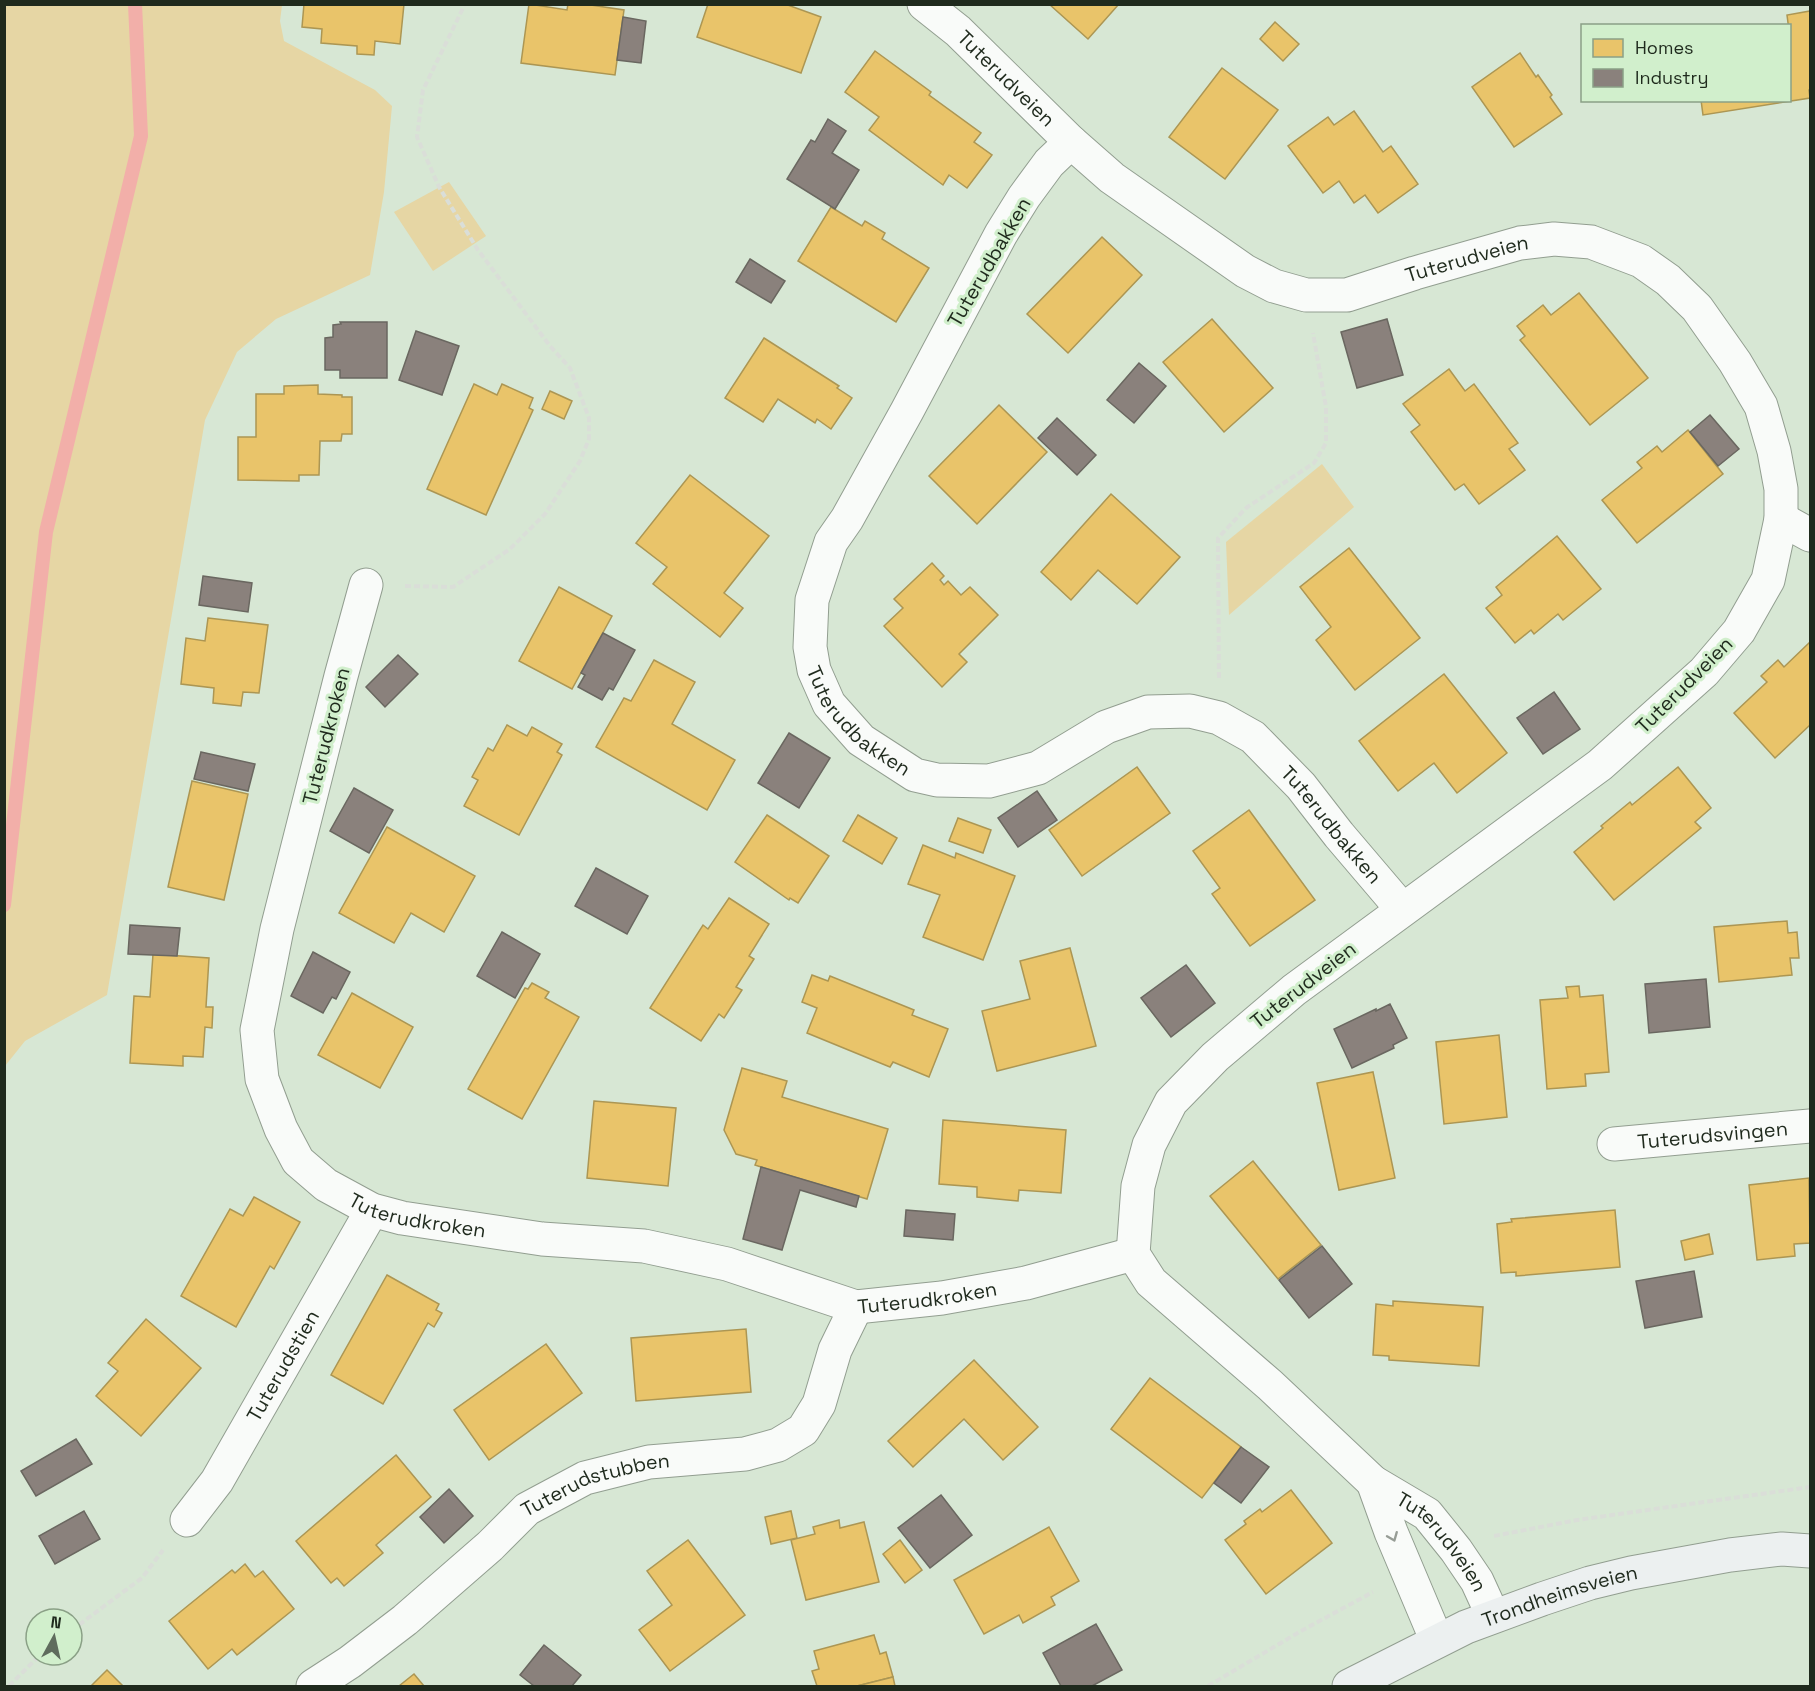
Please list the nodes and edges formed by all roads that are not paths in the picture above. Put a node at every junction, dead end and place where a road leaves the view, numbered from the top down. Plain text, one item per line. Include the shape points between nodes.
1 (924, 4) edge
2 (1071, 142) junction
3 (1781, 519) junction
4 (1810, 535) edge
5 (366, 585) road end
6 (1402, 909) junction
7 (1810, 1126) edge
8 (1614, 1144) dead end
9 (372, 1209) junction
10 (1133, 1254) junction
11 (855, 1307) junction
12 (1373, 1482) junction
13 (187, 1520) road end
14 (1801, 1547) edge
15 (1493, 1616) junction
16 (1437, 1641) junction
17 (313, 1686) edge
18 (1349, 1686) edge

1 - 2 street, Tuterudveien via 958,31
2 - 3 street, Tuterudveien via 1112,177 1245,271 1274,286 1306,295 1347,295 1520,243 1554,239 1591,242 1641,261 1697,308 1761,406 1781,489
2 - 6 street, Tuterudbakken via 1049,163 1001,234 907,411 831,542 812,600 810,647 814,670 829,704 861,740 915,775 937,780 988,781 1038,768 1106,727 1148,712 1190,711 1219,718 1253,737 1294,779
3 - 4 street
3 - 6 street, Tuterudveien via 1768,580 1739,631 1704,672 1600,765
5 - 9 street, Tuterudkroken via 277,929 257,1030 262,1079 298,1161 326,1185
6 - 10 street, Tuterudveien via 1294,990 1215,1056 1172,1102 1149,1144 1138,1186
7 - 8 street, Tuterudsvingen
9 - 11 street, Tuterudkroken via 402,1218 542,1239 644,1246 727,1264
9 - 13 street, Tuterudstien via 217,1480
10 - 11 street, Tuterudkroken via 1026,1283 942,1298
10 - 12 street, Tuterudveien via 1151,1282 1270,1385
11 - 17 street, Tuterudstubben via 835,1350 819,1404 803,1430 778,1445 745,1454 648,1462 585,1478 556,1493 527,1509 405,1620
12 - 15 street, Tuterudveien via 1427,1514 1477,1581
12 -> 16 street, Tuterudveien
14 - 15 main road, Trondheimsveien via 1631,1573
15 - 16 main road, Trondheimsveien
16 - 18 main road, Trondheimsveien

